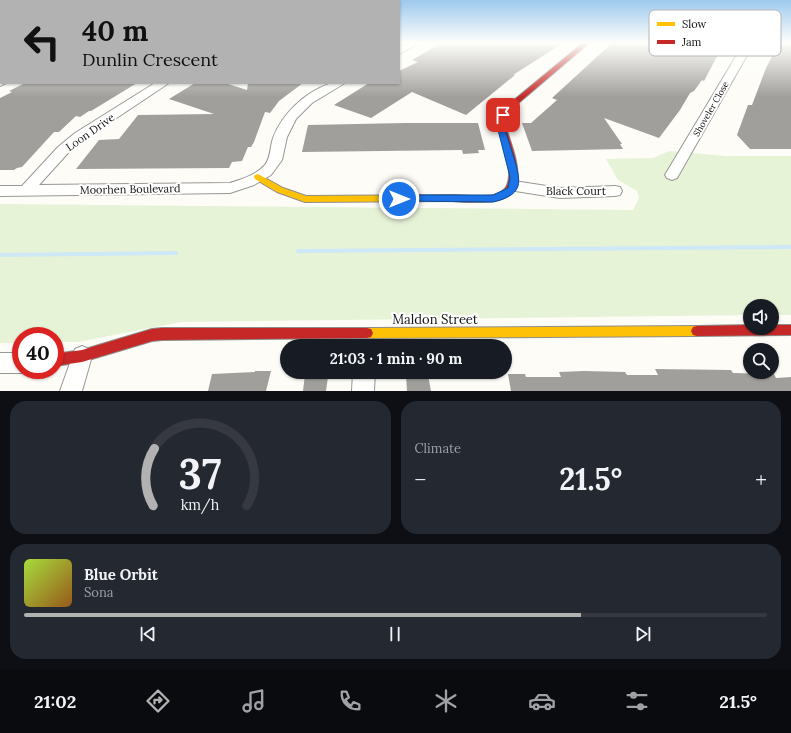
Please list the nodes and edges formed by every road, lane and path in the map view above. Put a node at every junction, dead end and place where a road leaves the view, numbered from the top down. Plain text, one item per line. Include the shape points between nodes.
1 (564, 61) edge
2 (738, 61) edge
3 (160, 84) edge
4 (337, 84) edge
5 (672, 175) dead end
6 (258, 177) junction
7 (514, 186) junction
8 (0, 191) edge
9 (26, 191) junction
10 (615, 191) dead end
11 (791, 330) edge
12 (366, 339) edge
13 (82, 356) junction
14 (64, 359) edge
15 (0, 363) edge
16 (12, 363) edge
17 (364, 379) edge
18 (71, 391) edge
19 (363, 391) edge

1 - 7 street via 510,105 503,115 500,126 512,166
2 - 5 street, Shoveler Close
3 - 9 street, Loon Drive via 74,141
4 - 6 street via 306,101 295,112 278,142 275,161
6 - 7 street via 279,190 305,199 493,198 505,194
6 - 9 street, Moorhen Boulevard via 230,188
7 - 10 street, Black Court via 560,193
8 - 9 street, Moorhen Boulevard
11 - 12 street, Maldon Street
12 - 13 street, Maldon Street via 152,335
13 - 14 street, Maldon Street
13 - 18 street
15 - 16 street
17 - 19 street

